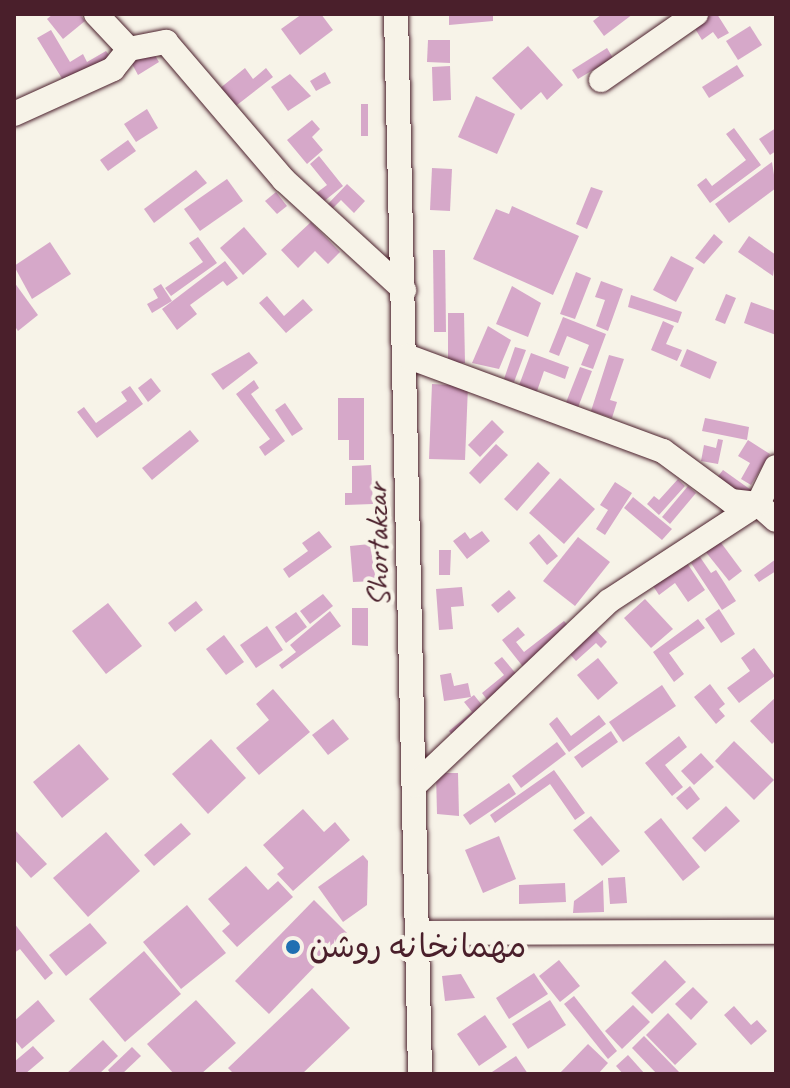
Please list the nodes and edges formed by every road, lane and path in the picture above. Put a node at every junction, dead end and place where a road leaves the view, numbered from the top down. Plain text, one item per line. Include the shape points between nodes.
1 (96, 14) edge
2 (396, 14) edge
3 (696, 14) edge
4 (129, 49) junction
5 (601, 80) dead end
6 (14, 114) edge
7 (404, 290) junction
8 (406, 356) junction
9 (776, 467) edge
10 (767, 512) edge
11 (415, 785) junction
12 (776, 932) edge
13 (418, 933) junction
14 (420, 1074) edge

1 - 4 street
2 - 7 street, Shortakzar
3 - 5 street
4 - 6 street via 113,69
4 - 7 street via 166,42 284,180
7 - 8 street, Shortakzar
8 - 10 street via 663,451 731,501
8 - 11 street, Shortakzar
9 - 10 street
10 - 11 street via 609,601
11 - 13 street, Shortakzar
12 - 13 street
13 - 14 street, Shortakzar

